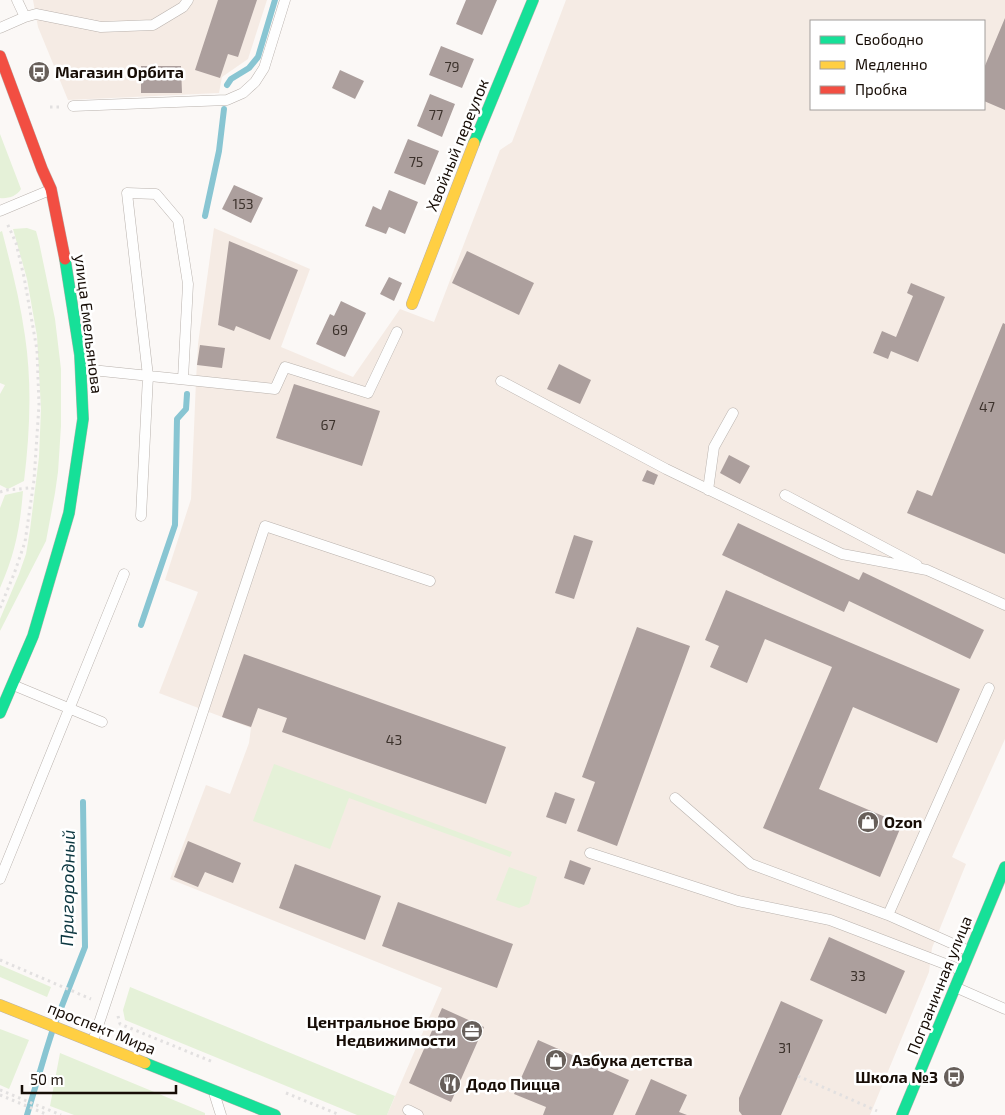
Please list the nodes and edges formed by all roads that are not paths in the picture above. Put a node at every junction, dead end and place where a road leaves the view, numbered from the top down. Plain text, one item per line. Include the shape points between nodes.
1 (17, 0) edge
2 (188, 0) edge
3 (285, 0) edge
4 (533, 0) edge
5 (25, 17) junction
6 (0, 28) edge
7 (0, 56) edge
8 (73, 106) dead end
9 (51, 189) junction
10 (1, 211) edge
11 (412, 304) dead end
12 (397, 332) dead end
13 (80, 369) junction
14 (148, 376) junction
15 (183, 379) junction
16 (501, 381) dead end
17 (733, 413) dead end
18 (708, 490) junction
19 (785, 495) dead end
20 (141, 516) dead end
21 (927, 570) junction
22 (124, 574) dead end
23 (430, 581) dead end
24 (1005, 606) edge
25 (12, 685) junction
26 (990, 688) dead end
27 (69, 708) junction
28 (0, 713) edge
29 (102, 722) dead end
30 (675, 798) dead end
31 (590, 852) dead end
32 (1005, 867) edge
33 (0, 879) edge
34 (888, 915) junction
35 (970, 952) junction
36 (962, 970) junction
37 (955, 987) junction
38 (0, 1005) edge
39 (1005, 1009) edge
40 (93, 1042) junction
41 (213, 1090) junction
42 (408, 1110) dead end
43 (221, 1115) edge
44 (275, 1115) edge
45 (418, 1115) edge
46 (902, 1115) edge

1 - 5 lane
2 - 5 lane via 183,7 153,25 101,28 36,14
3 - 8 lane via 264,68 243,93 227,100
4 - 11 main road, Хвойный переулок
5 - 6 lane
7 - 9 main road, улица Емельянова
9 - 10 lane
9 - 13 main road, улица Емельянова via 68,275
12 - 15 lane via 368,393 285,367 275,389
13 - 14 lane
13 - 25 main road, улица Емельянова via 84,419 69,513 32,636
14 - 15 lane
14 - 15 lane via 127,193 156,194 178,220 188,284
14 - 20 lane
16 - 18 lane
17 - 18 lane via 714,448
18 - 21 lane via 842,554
19 - 21 lane
21 - 24 lane
22 - 27 lane
23 - 40 lane via 265,526
25 - 27 lane
25 - 28 main road, улица Емельянова
26 - 34 lane
27 - 29 lane
27 - 33 lane
30 - 34 lane via 751,864
31 - 36 lane via 738,901 830,920
32 - 35 main road, Пограничная улица
34 - 35 lane
35 - 36 main road, Пограничная улица
36 - 37 main road, Пограничная улица
37 - 39 lane
37 - 46 main road, Пограничная улица
38 - 40 main road, проспект Мира
40 - 41 main road, проспект Мира
41 - 43 lane
41 - 44 main road, проспект Мира
42 - 45 lane

